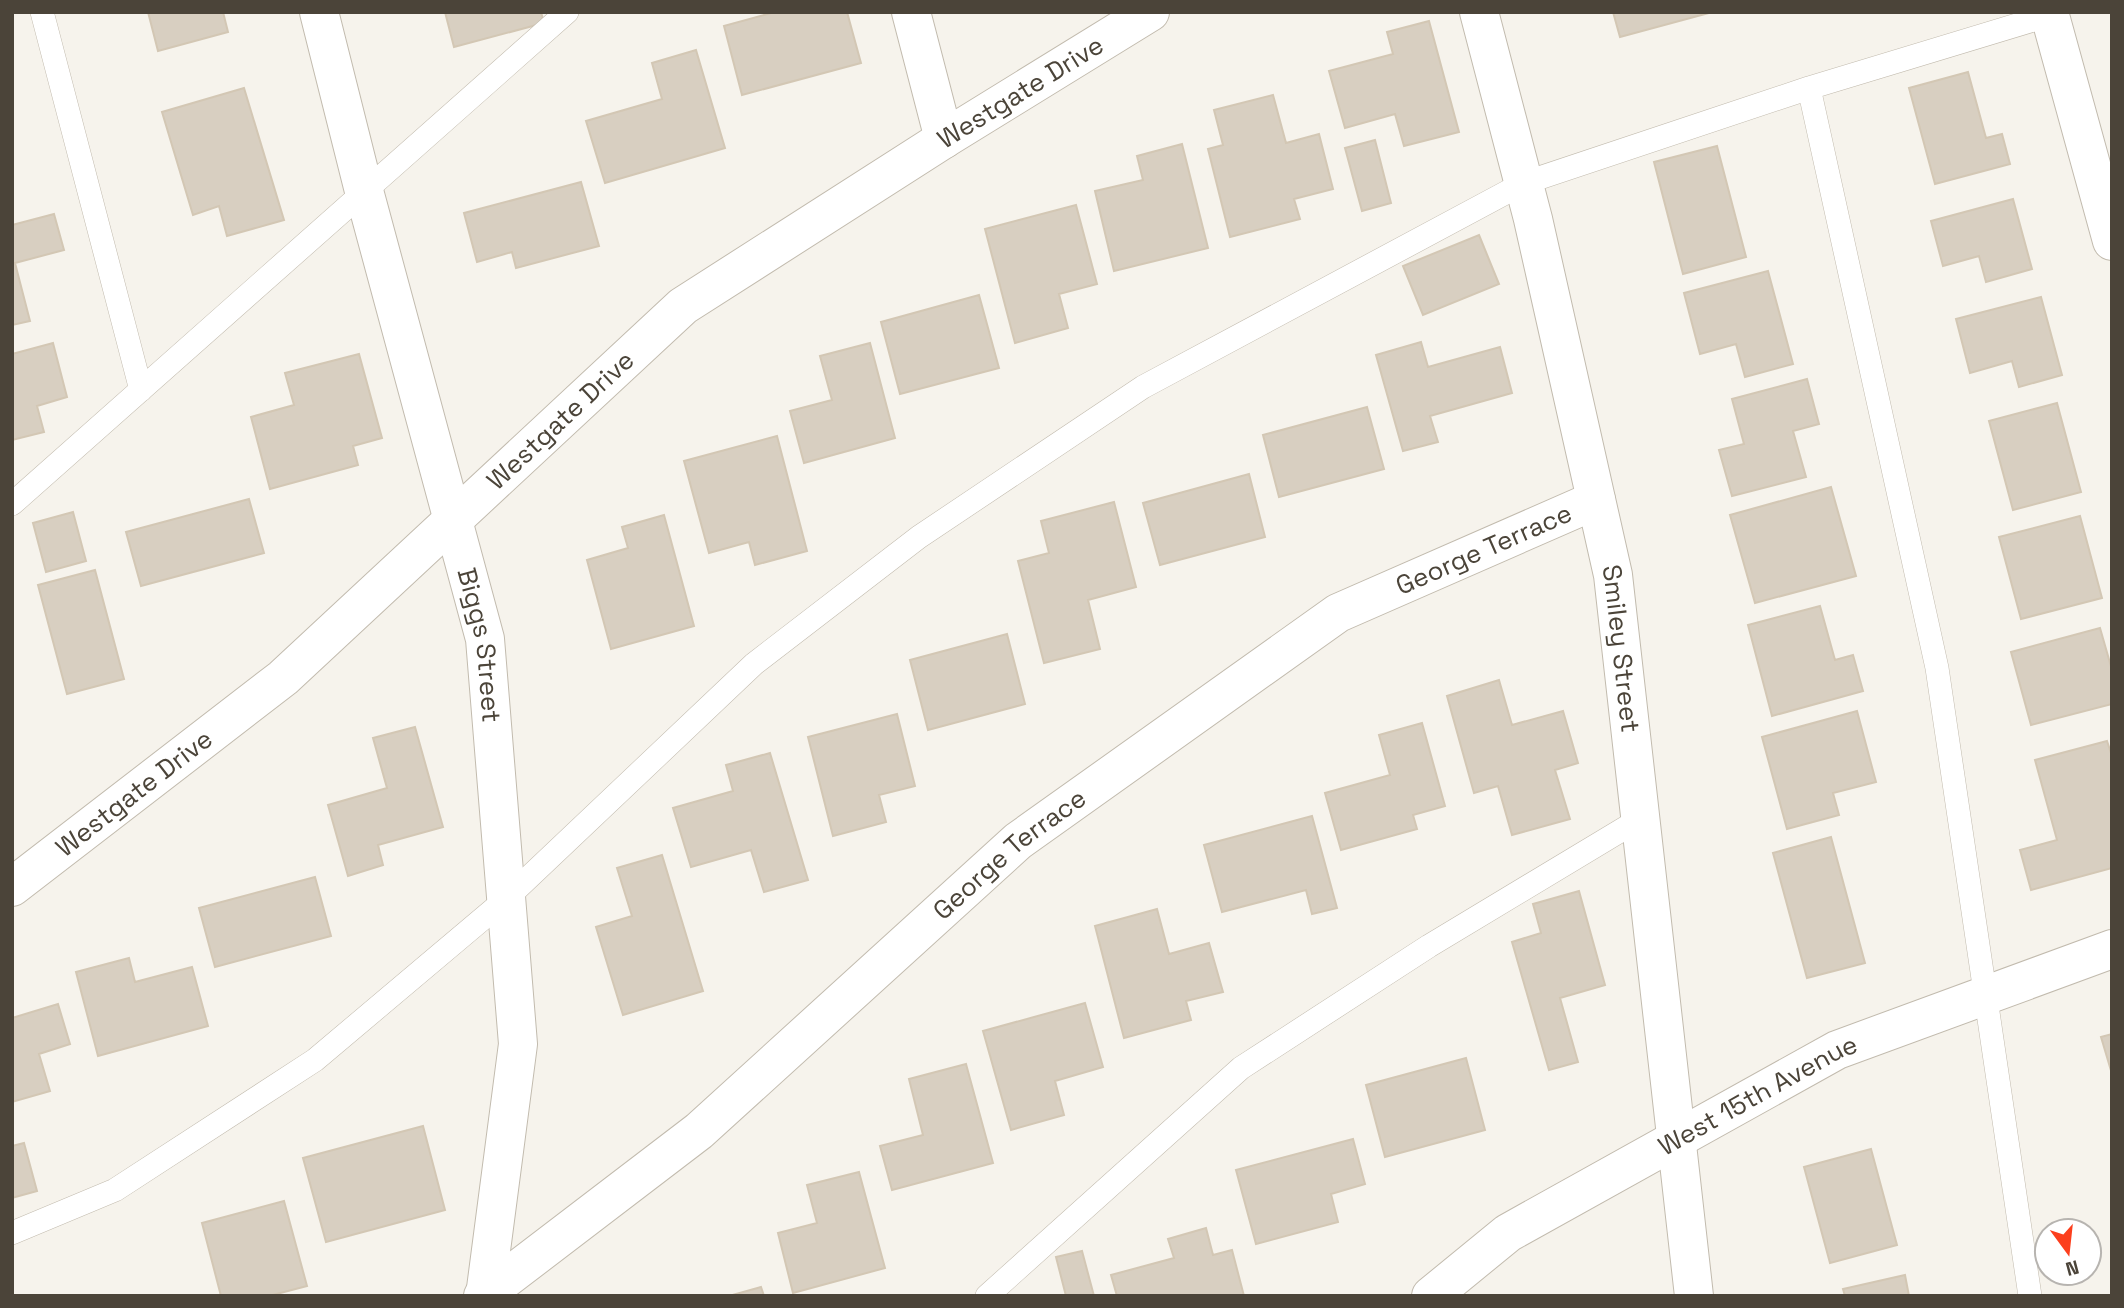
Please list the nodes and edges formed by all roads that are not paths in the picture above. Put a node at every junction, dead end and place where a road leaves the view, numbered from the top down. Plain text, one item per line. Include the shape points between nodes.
1 (43, 12) edge
2 (319, 12) edge
3 (568, 12) edge
4 (911, 12) edge
5 (1150, 12) edge
6 (1479, 12) edge
7 (2050, 13) edge
8 (1809, 88) junction
9 (944, 139) junction
10 (1524, 183) junction
11 (364, 191) junction
12 (2112, 241) edge
13 (141, 390) junction
14 (1596, 500) junction
15 (12, 504) edge
16 (453, 519) junction
17 (1640, 819) junction
18 (12, 887) edge
19 (506, 899) junction
20 (2112, 948) edge
21 (1985, 996) junction
22 (1676, 1139) junction
23 (12, 1233) edge
24 (485, 1295) edge
25 (986, 1296) edge
26 (1430, 1296) edge
27 (1694, 1296) edge
28 (2030, 1296) edge

1 - 13 lane
2 - 11 street, Biggs Street
3 - 11 lane
4 - 9 street
5 - 9 street, Westgate Drive
6 - 10 street, Smiley Street
7 - 8 lane
7 - 12 street
8 - 10 lane
8 - 21 lane via 1937,668
9 - 16 street, Westgate Drive via 683,306
10 - 14 street, Smiley Street
10 - 19 lane via 1143,387 919,537 754,664
11 - 13 lane
11 - 16 street, Biggs Street
13 - 15 lane
14 - 17 street, Smiley Street via 1613,575
14 - 24 street, George Terrace via 1338,613 1018,841 699,1131
16 - 18 street, Westgate Drive via 283,678
16 - 19 street, Biggs Street via 485,639
17 - 22 street, Smiley Street
17 - 25 lane via 1429,946 1241,1068
19 - 23 lane via 315,1060 115,1190
19 - 24 street, Biggs Street via 518,1044
20 - 21 street, West 15th Avenue
21 - 22 street, West 15th Avenue via 1837,1050
21 - 28 lane
22 - 26 street, West 15th Avenue via 1508,1233
22 - 27 street, Smiley Street

